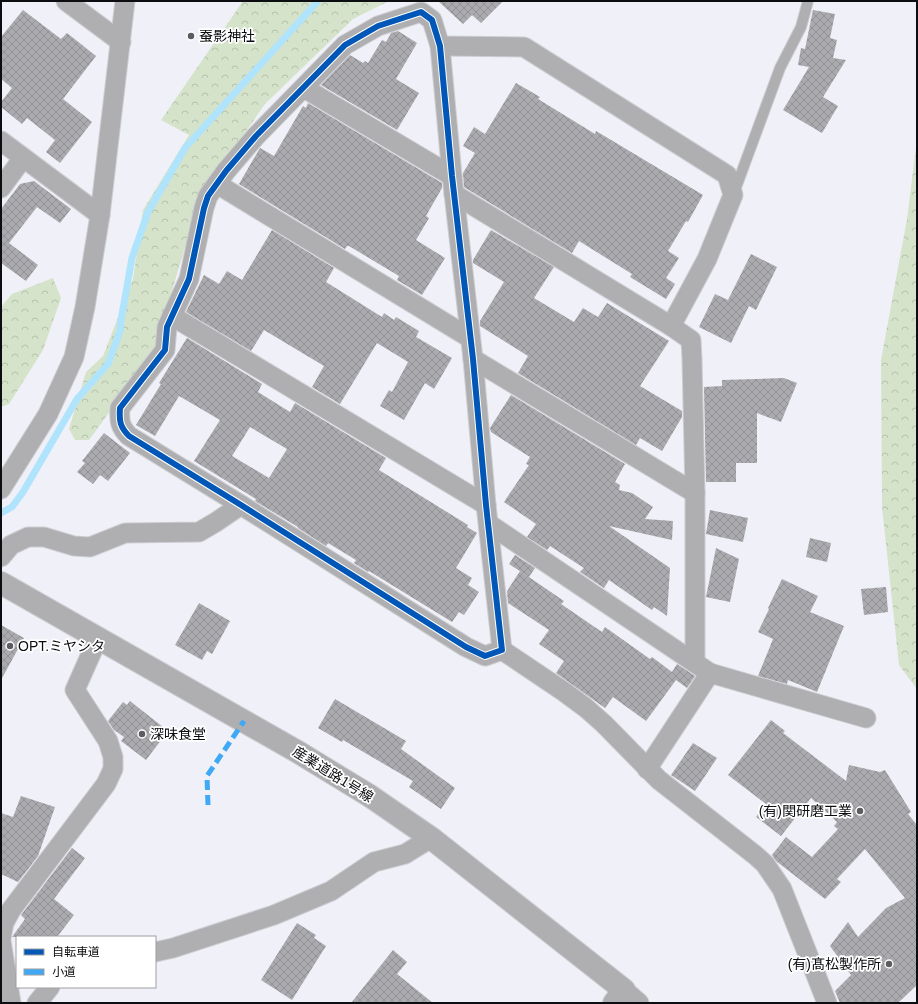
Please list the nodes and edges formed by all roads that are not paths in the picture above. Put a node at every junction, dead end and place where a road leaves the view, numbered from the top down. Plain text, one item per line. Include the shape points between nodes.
1 (66, 1) edge
2 (125, 1) edge
3 (808, 1) edge
4 (121, 42) junction
5 (440, 46) junction
6 (304, 88) junction
7 (1, 141) edge
8 (23, 158) junction
9 (216, 184) junction
10 (453, 185) junction
11 (1, 188) edge
12 (733, 195) junction
13 (100, 215) junction
14 (172, 316) junction
15 (671, 326) junction
16 (470, 338) junction
17 (473, 359) junction
18 (1, 489) edge
19 (695, 493) junction
20 (241, 504) junction
21 (486, 505) junction
22 (489, 524) junction
23 (1, 557) edge
24 (1, 583) edge
25 (98, 638) junction
26 (502, 650) junction
27 (703, 668) junction
28 (866, 718) dead end
29 (647, 769) junction
30 (431, 838) junction
31 (1, 938) edge
32 (1, 941) edge
33 (156, 952) edge
34 (49, 988) edge
35 (626, 999) edge
36 (11, 1003) edge
37 (37, 1003) edge
38 (827, 1003) edge

1 - 4 street
2 - 4 street
3 - 12 lane via 801,27 780,68
4 - 13 street
5 - 6 street via 432,20 421,12 378,26 345,45
5 - 10 street
5 - 12 street via 524,47 727,175
6 - 9 street via 256,136
6 - 10 street
7 - 8 street
8 - 11 street
8 - 13 street
9 - 14 street via 204,208 189,279
9 - 16 street
10 - 15 street
10 - 16 street
12 - 15 street via 707,259
13 - 18 street via 74,357 48,414
14 - 20 street via 167,327 165,350 120,408 119,418 123,429 130,436
14 - 21 street
15 - 19 street via 690,340
16 - 17 street
17 - 19 street
17 - 21 street
19 - 27 street
20 - 23 street via 199,532 125,533 90,547 74,546 44,537 28,537 11,545
20 - 26 street via 466,647 485,656
21 - 22 street
22 - 26 street
22 - 27 street
24 - 25 street, 産業道路1号線
25 - 30 street, 産業道路1号線 via 298,752 370,796
25 - 31 street via 76,690 108,741 113,757 113,769 106,784 11,910 4,923
26 - 29 street via 586,708
27 - 28 street
27 - 29 street
29 - 38 street via 765,864 782,889
30 - 33 street via 406,854 374,862 332,891 274,915
30 - 35 street, 産業道路1号線
32 - 36 street
34 - 37 street

